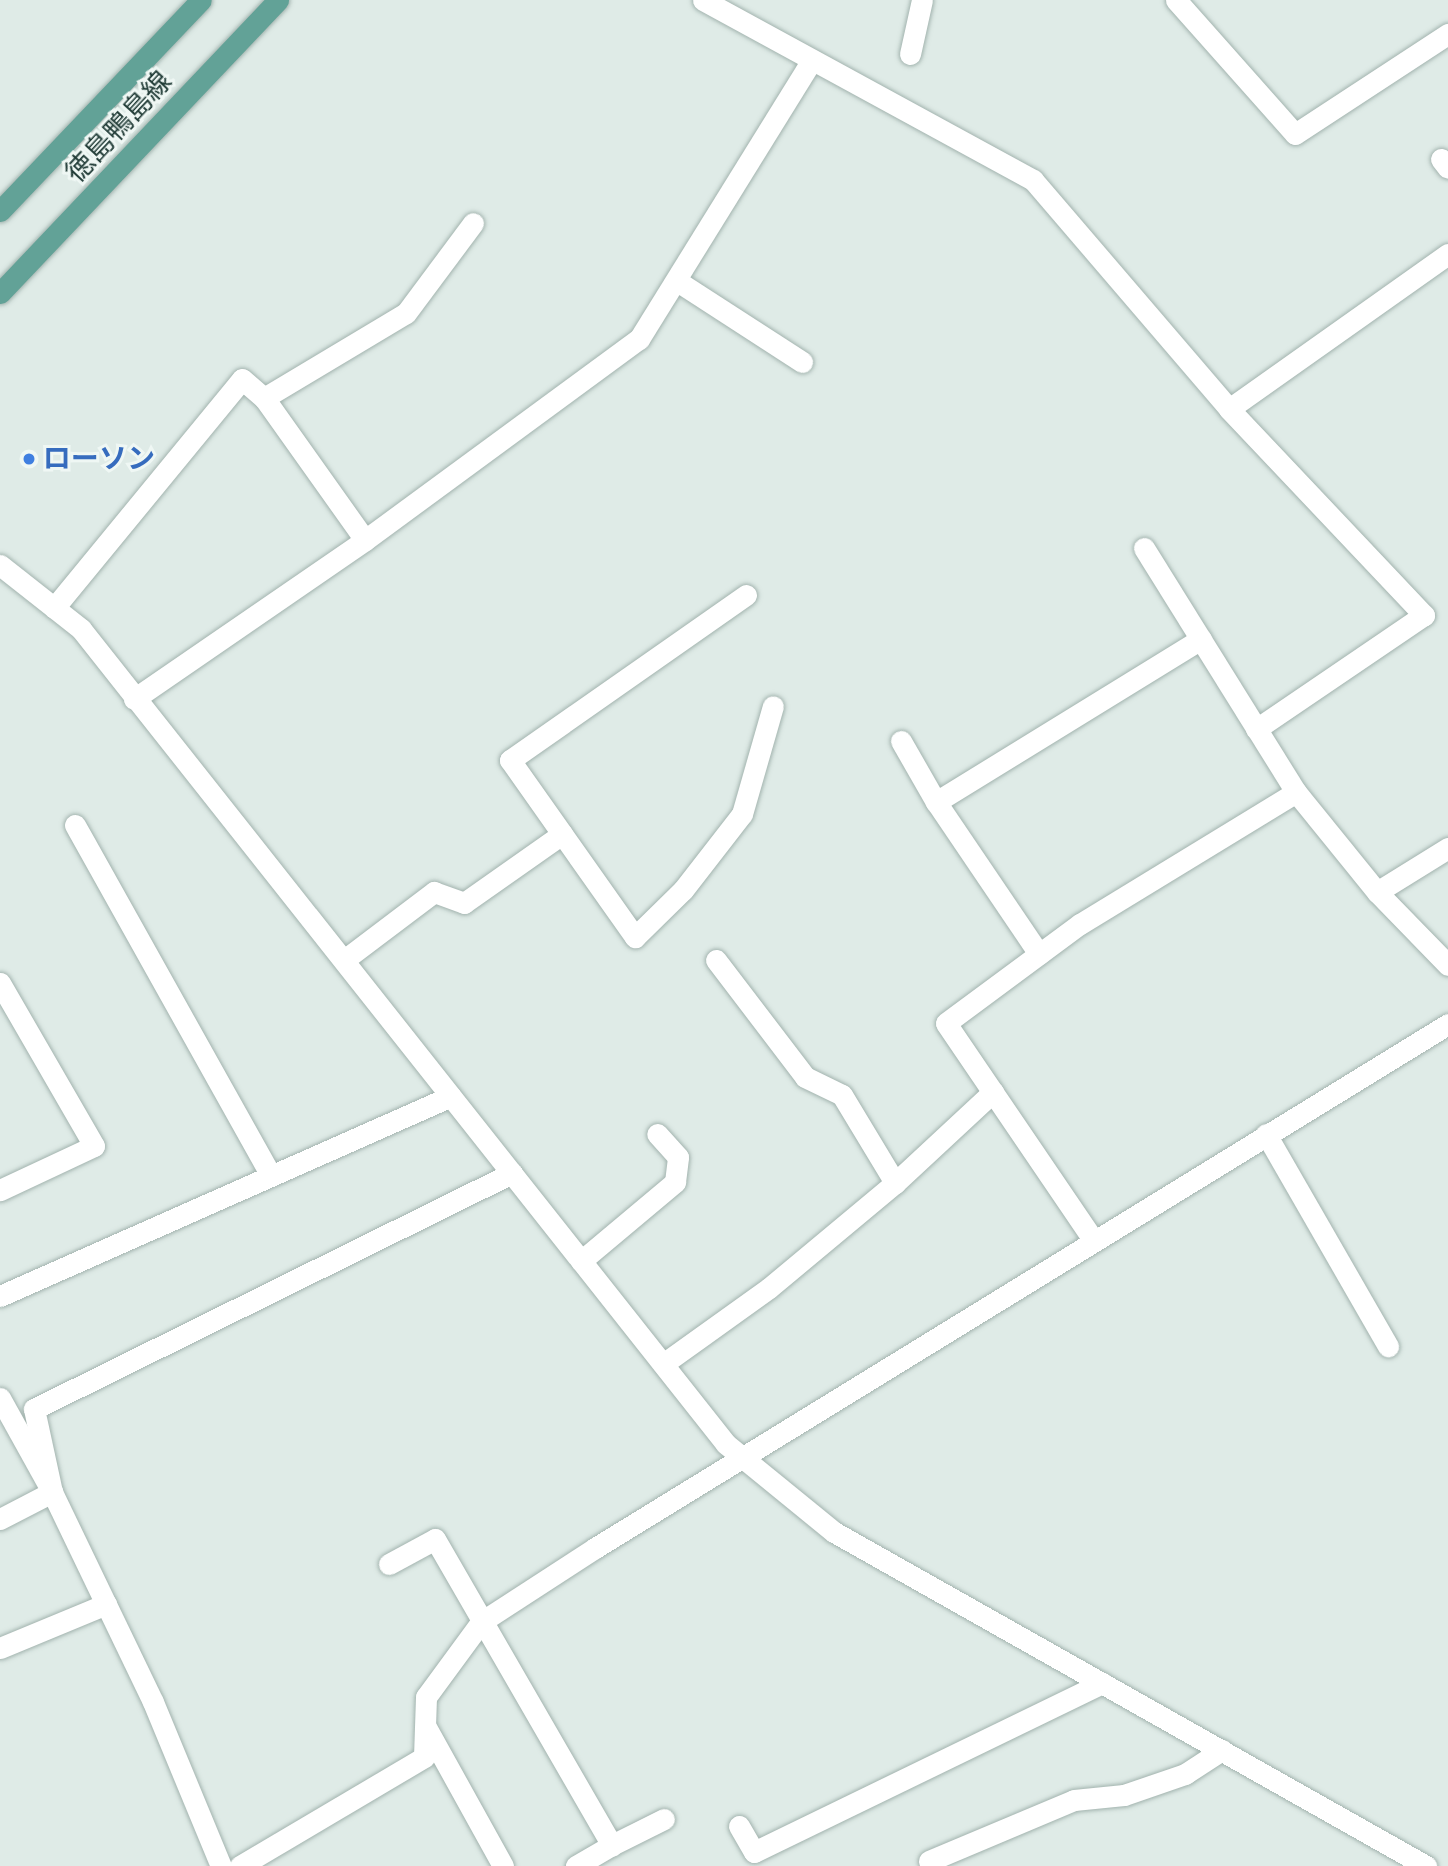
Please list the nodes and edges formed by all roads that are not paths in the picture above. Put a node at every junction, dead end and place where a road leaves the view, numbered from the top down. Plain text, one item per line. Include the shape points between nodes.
1 (201, 0) edge
2 (278, 0) edge
3 (703, 0) edge
4 (922, 0) edge
5 (1188, 4) edge
6 (1448, 34) edge
7 (910, 54) dead end
8 (812, 60) junction
9 (0, 211) edge
10 (473, 223) dead end
11 (1448, 254) edge
12 (677, 281) junction
13 (0, 293) edge
14 (802, 362) dead end
15 (264, 398) junction
16 (1229, 409) junction
17 (365, 540) junction
18 (1144, 548) dead end
19 (0, 565) edge
20 (746, 595) dead end
21 (54, 608) junction
22 (1201, 639) junction
23 (134, 699) junction
24 (773, 706) dead end
25 (1256, 729) junction
26 (901, 741) dead end
27 (1296, 792) junction
28 (936, 802) junction
29 (75, 825) dead end
30 (562, 834) junction
31 (1448, 848) edge
32 (1377, 892) junction
33 (1039, 954) junction
34 (344, 960) junction
35 (716, 960) dead end
36 (1448, 965) edge
37 (0, 983) edge
38 (1448, 1024) edge
39 (993, 1092) junction
40 (451, 1096) junction
41 (657, 1134) dead end
42 (1266, 1135) junction
43 (512, 1173) junction
44 (271, 1176) junction
45 (895, 1182) junction
46 (0, 1190) edge
47 (1094, 1241) junction
48 (581, 1261) junction
49 (0, 1296) edge
50 (1388, 1346) dead end
51 (663, 1364) junction
52 (0, 1398) edge
53 (743, 1457) junction
54 (52, 1492) junction
55 (0, 1519) edge
56 (389, 1564) dead end
57 (107, 1604) junction
58 (481, 1622) junction
59 (0, 1648) edge
60 (1102, 1683) junction
61 (425, 1725) junction
62 (1222, 1751) junction
63 (664, 1819) dead end
64 (739, 1826) dead end
65 (612, 1845) junction
66 (929, 1861) dead end
67 (221, 1866) edge
68 (240, 1866) edge
69 (503, 1866) edge
70 (576, 1866) edge
71 (1426, 1866) edge

1 - 9 main road, 徳島鴨島線
2 - 13 main road, 徳島鴨島線
3 - 8 street
4 - 7 street
5 - 6 street via 1295,134
8 - 12 street
8 - 16 street via 1033,180
10 - 15 street via 406,313
11 - 16 street
12 - 14 street
12 - 17 street via 639,340
15 - 17 street
15 - 21 street via 242,379
16 - 25 street via 1424,615
17 - 23 street
18 - 22 street
19 - 21 street
20 - 30 street via 510,760
21 - 23 street via 81,629
22 - 25 street
22 - 28 street
23 - 34 street
24 - 30 street via 742,814 684,890 635,937
25 - 27 street
26 - 28 street
27 - 32 street
27 - 33 street via 1080,924
28 - 33 street
29 - 44 street
30 - 34 street via 464,903 434,892
31 - 32 street
32 - 36 street
33 - 39 street via 946,1023
34 - 40 street
35 - 45 street via 805,1077 842,1095
37 - 46 street via 94,1146
38 - 42 street
39 - 45 street
39 - 47 street
40 - 43 street
40 - 44 street
41 - 48 street via 678,1157 675,1182
42 - 47 street
42 - 50 street
43 - 48 street
43 - 54 street via 34,1409
44 - 49 street
45 - 51 street via 769,1288
47 - 53 street
48 - 51 street
51 - 53 street via 726,1444
52 - 54 street
53 - 58 street
53 - 60 street via 834,1532
54 - 55 street
54 - 57 street
56 - 58 street via 435,1539
57 - 59 street
57 - 67 street
58 - 61 street via 426,1697
58 - 65 street
60 - 62 street
60 - 64 street via 754,1852
61 - 68 street via 424,1757
61 - 69 street
62 - 66 street via 1185,1774 1124,1795 1074,1800
62 - 71 street
63 - 65 street
65 - 70 street

